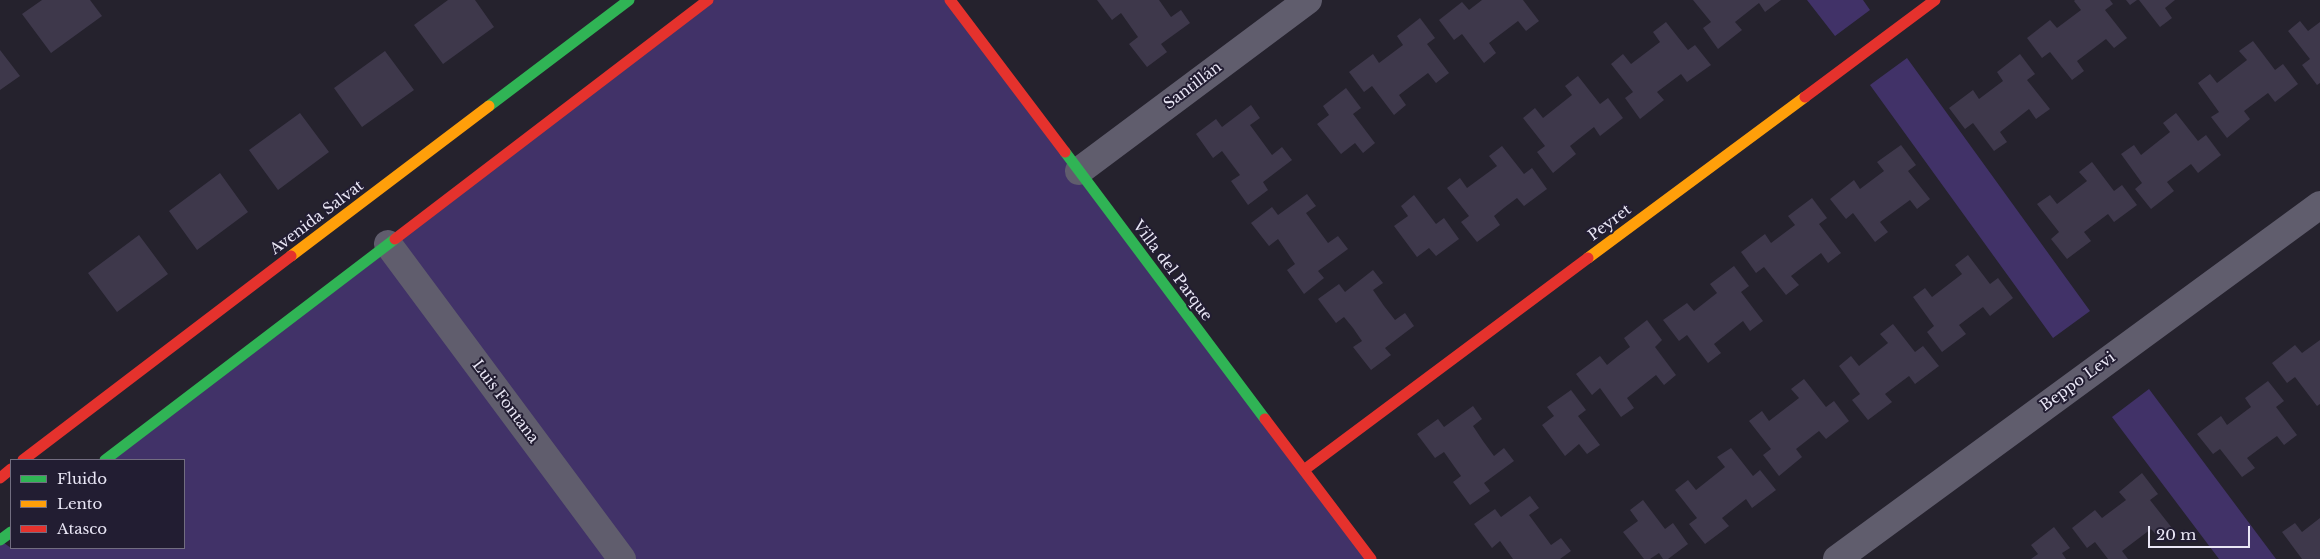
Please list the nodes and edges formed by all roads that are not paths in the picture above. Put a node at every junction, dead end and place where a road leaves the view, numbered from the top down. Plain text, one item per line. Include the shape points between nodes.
1 (629, 0) edge
2 (708, 0) edge
3 (950, 0) edge
4 (1308, 0) edge
5 (1935, 0) edge
6 (1079, 171) junction
7 (2320, 205) edge
8 (388, 244) junction
9 (24, 459) edge
10 (106, 459) edge
11 (10, 470) edge
12 (1304, 470) junction
13 (0, 478) edge
14 (622, 559) edge
15 (1371, 559) edge
16 (1837, 559) edge

1 - 9 street, Avenida Salvat
2 - 8 street
3 - 6 street, Villa del Parque
4 - 6 street, Santillán
5 - 12 street, Peyret
6 - 12 street, Villa del Parque
7 - 16 street, Beppo Levi
8 - 10 street
8 - 14 street, Luis Fontana
11 - 13 street
12 - 15 street, Villa del Parque

